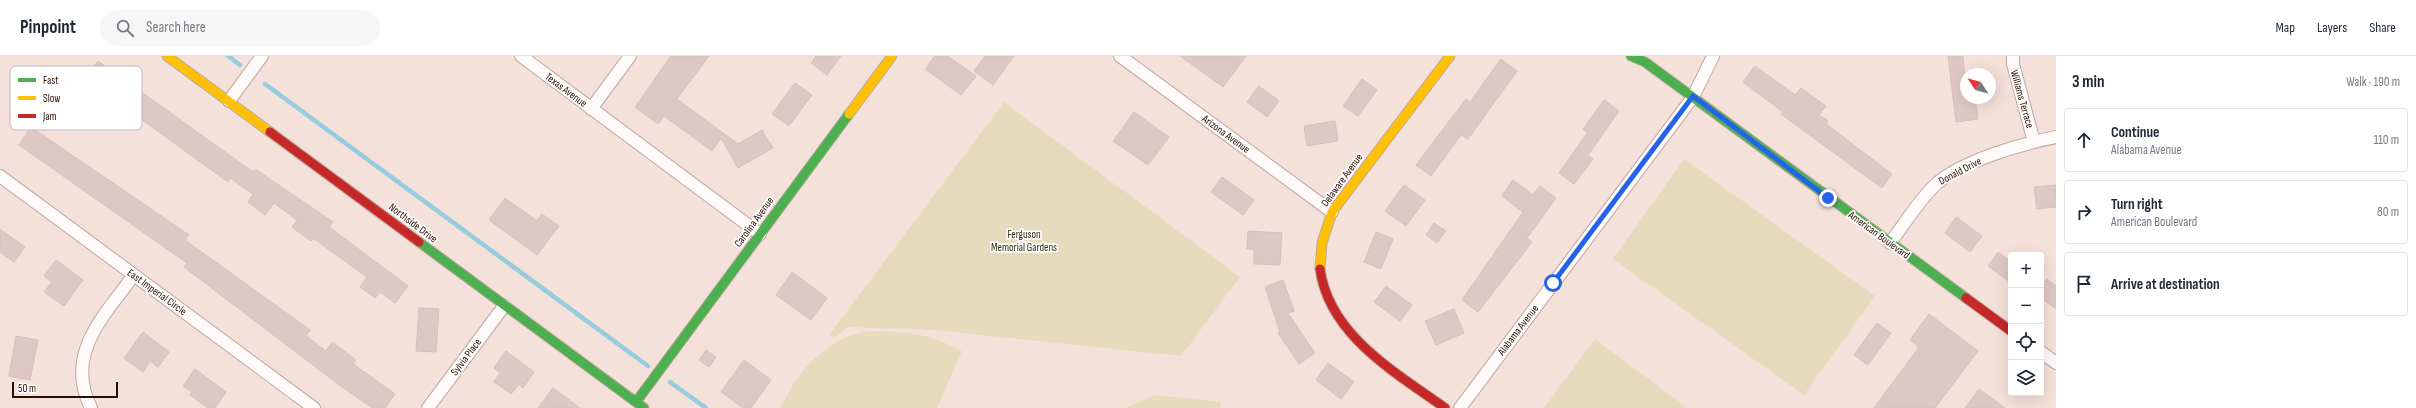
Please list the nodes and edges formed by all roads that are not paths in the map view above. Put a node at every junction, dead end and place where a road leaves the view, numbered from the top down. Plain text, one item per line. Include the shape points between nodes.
1 (167, 56) edge
2 (262, 56) edge
3 (521, 56) edge
4 (630, 56) edge
5 (892, 56) edge
6 (1120, 56) edge
7 (1450, 56) edge
8 (1631, 56) edge
9 (1713, 56) edge
10 (2013, 56) edge
11 (1693, 96) junction
12 (229, 101) junction
13 (591, 109) junction
14 (2056, 138) edge
15 (2034, 142) junction
16 (0, 176) edge
17 (1332, 212) junction
18 (760, 234) junction
19 (1890, 243) junction
20 (134, 275) junction
21 (504, 306) junction
22 (2008, 329) edge
23 (2044, 354) edge
24 (2056, 363) edge
25 (636, 402) junction
26 (91, 408) edge
27 (314, 408) edge
28 (428, 408) edge
29 (644, 408) edge
30 (1445, 408) edge
31 (1460, 408) edge

1 - 12 street, Northside Drive
2 - 12 street
3 - 13 street, Texas Avenue
4 - 13 street
5 - 18 street, Carolina Avenue
6 - 17 street, Arizona Avenue
7 - 17 street, Delaware Avenue
8 - 11 street, American Boulevard via 1645,62
9 - 11 street, Alabama Avenue
10 - 15 street, Williams Terrace
11 - 19 street, American Boulevard
11 - 31 street, Alabama Avenue
12 - 21 street, Northside Drive
13 - 18 street, Texas Avenue
14 - 15 street, Donald Drive
15 - 19 street, Donald Drive via 1974,162 1935,185
16 - 20 street, East Imperial Circle
17 - 30 street, Delaware Avenue via 1323,236 1319,262 1328,303 1341,325 1356,340
18 - 25 street, Carolina Avenue
19 - 22 street, American Boulevard
20 - 26 street via 94,330 82,361 85,396
20 - 27 street, East Imperial Circle
21 - 25 street, Northside Drive
21 - 28 street, Sylvia Place
23 - 24 street
25 - 29 street, Northside Drive

